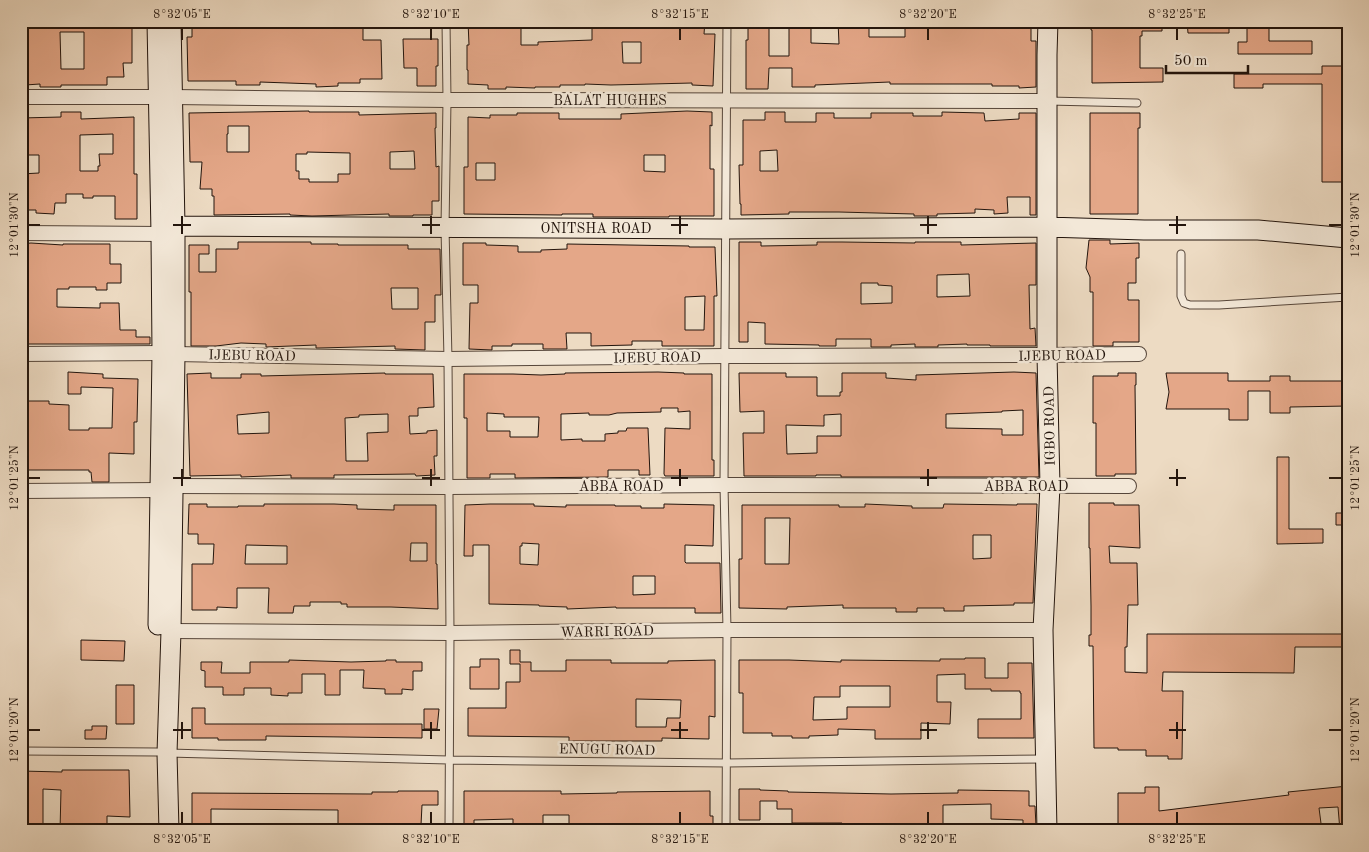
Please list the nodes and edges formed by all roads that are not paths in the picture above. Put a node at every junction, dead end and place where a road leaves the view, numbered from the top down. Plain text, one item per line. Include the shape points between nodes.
1 (157, 21) edge
2 (171, 21) edge
3 (446, 21) edge
4 (727, 21) edge
5 (1048, 21) edge
6 (21, 96) edge
7 (165, 97) junction
8 (447, 100) junction
9 (727, 100) junction
10 (1047, 101) junction
11 (1137, 103) dead end
12 (1047, 227) junction
13 (445, 228) junction
14 (726, 228) junction
15 (168, 230) junction
16 (21, 233) edge
17 (1348, 238) edge
18 (1181, 254) dead end
19 (1348, 297) edge
20 (168, 353) junction
21 (21, 354) edge
22 (1139, 354) dead end
23 (1047, 355) junction
24 (725, 356) junction
25 (448, 359) junction
26 (724, 485) junction
27 (1050, 486) junction
28 (1129, 486) dead end
29 (449, 487) junction
30 (167, 488) junction
31 (21, 491) edge
32 (728, 630) junction
33 (1043, 630) junction
34 (171, 631) junction
35 (450, 633) junction
36 (21, 751) edge
37 (162, 753) junction
38 (1046, 759) junction
39 (449, 760) junction
40 (726, 763) junction
41 (156, 831) edge
42 (169, 831) edge
43 (449, 831) edge
44 (726, 831) edge
45 (1047, 831) edge

1 - 7 street
2 - 7 street
3 - 8 lane
4 - 9 lane
5 - 10 street, IGBO ROAD
6 - 7 street, BALAT HUGHES
7 - 8 street, BALAT HUGHES
7 - 15 street
8 - 9 street, BALAT HUGHES
8 - 13 lane
9 - 10 street, BALAT HUGHES
9 - 14 lane
10 - 11 lane
10 - 12 street, IGBO ROAD
12 - 14 street, ONITSHA ROAD
12 - 17 street, ONITSHA ROAD via 1258,230
12 - 23 street, IGBO ROAD
13 - 14 street, ONITSHA ROAD
13 - 15 street, ONITSHA ROAD
13 - 25 lane
14 - 24 lane
15 - 16 street, ONITSHA ROAD
15 - 20 street
18 - 19 lane via 1181,296 1184,303 1190,305
20 - 21 street, IJEBU ROAD
20 - 25 street, IJEBU ROAD
20 - 30 street
22 - 23 street, IJEBU ROAD
23 - 24 street, IJEBU ROAD
23 - 27 street, IGBO ROAD
24 - 25 street, IJEBU ROAD
24 - 26 lane
25 - 29 lane
26 - 27 street, ABBA ROAD
26 - 29 street, ABBA ROAD
26 - 32 lane
27 - 28 street, ABBA ROAD
27 - 33 street, IGBO ROAD
29 - 30 street, ABBA ROAD
29 - 35 lane
30 - 31 street, ABBA ROAD
30 - 34 street
30 - 37 street
32 - 33 street, WARRI ROAD
32 - 35 street, WARRI ROAD
32 - 40 lane
33 - 38 street, IGBO ROAD
34 - 35 street, WARRI ROAD
34 - 37 street
35 - 39 lane
36 - 37 lane, ENUGU ROAD
37 - 39 lane, ENUGU ROAD
37 - 41 street
37 - 42 street
38 - 40 lane, ENUGU ROAD
38 - 45 street, IGBO ROAD
39 - 40 lane, ENUGU ROAD
39 - 43 lane
40 - 44 lane

